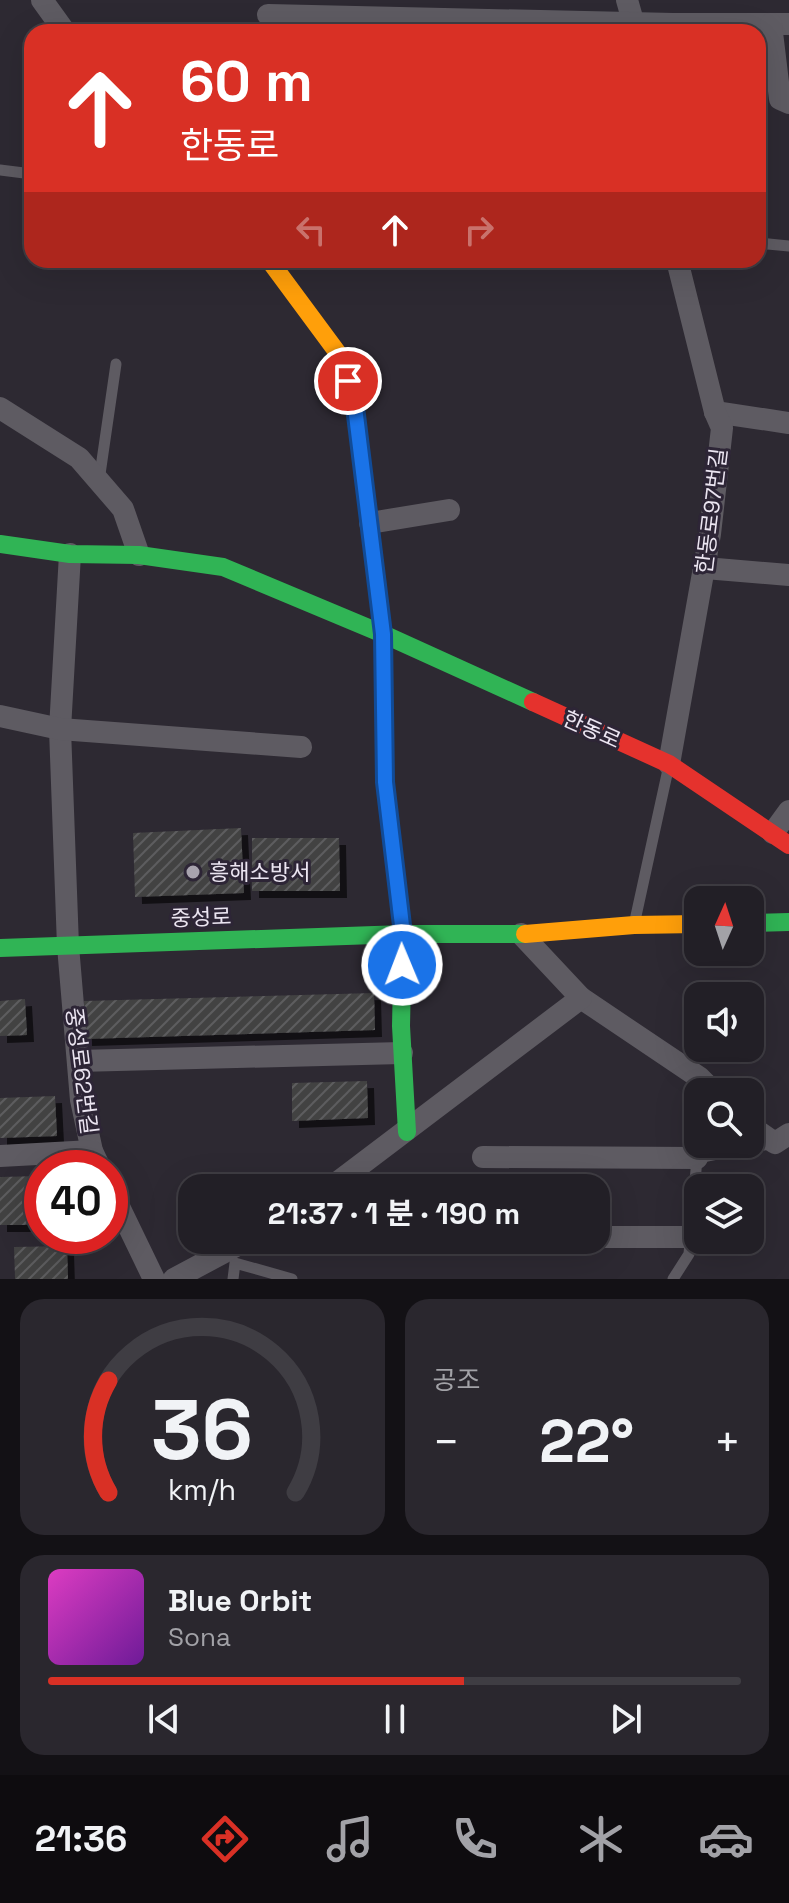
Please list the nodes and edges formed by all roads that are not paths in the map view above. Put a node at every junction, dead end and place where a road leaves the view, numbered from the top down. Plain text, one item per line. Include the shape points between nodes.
1 (42, 0) edge
2 (627, 0) edge
3 (268, 16) edge
4 (59, 24) edge
5 (365, 24) edge
6 (634, 24) edge
7 (780, 24) edge
8 (789, 103) edge
9 (0, 170) edge
10 (24, 173) edge
11 (766, 244) edge
12 (789, 246) edge
13 (275, 268) edge
14 (679, 268) edge
15 (116, 364) dead end
16 (0, 408) edge
17 (715, 412) junction
18 (789, 423) edge
19 (99, 481) junction
20 (449, 510) dead end
21 (370, 523) junction
22 (0, 544) edge
23 (70, 554) junction
24 (139, 555) junction
25 (705, 568) junction
26 (789, 575) edge
27 (383, 634) junction
28 (0, 716) edge
29 (60, 729) junction
30 (301, 747) dead end
31 (669, 764) junction
32 (789, 811) edge
33 (781, 839) edge
34 (789, 922) edge
35 (764, 923) edge
36 (684, 924) edge
37 (634, 925) junction
38 (403, 934) junction
39 (521, 934) junction
40 (68, 946) junction
41 (0, 948) edge
42 (581, 998) junction
43 (402, 1053) junction
44 (78, 1061) junction
45 (700, 1078) edge
46 (407, 1132) junction
47 (764, 1133) edge
48 (784, 1144) edge
49 (764, 1147) edge
50 (94, 1150) edge
51 (0, 1156) edge
52 (24, 1157) edge
53 (483, 1157) dead end
54 (684, 1158) edge
55 (697, 1158) edge
56 (349, 1174) edge
57 (696, 1174) edge
58 (128, 1225) edge
59 (610, 1237) edge
60 (684, 1237) edge
61 (221, 1254) edge
62 (689, 1254) edge
63 (154, 1279) edge
64 (174, 1279) edge
65 (233, 1279) edge
66 (292, 1279) edge
67 (673, 1279) edge

1 - 4 street
2 - 6 street
3 - 5 street
7 - 8 street via 780,99
9 - 10 lane
11 - 12 lane
13 - 21 street via 340,356 355,407
14 - 17 street, 한동로97번길
15 - 19 lane
16 - 19 street via 79,458
17 - 18 street
17 - 25 street, 한동로97번길 via 722,428
19 - 24 street via 123,509
20 - 21 street
21 - 27 street
22 - 23 street, 한동로
23 - 24 street, 한동로
23 - 29 street
24 - 27 street, 한동로 via 223,567
25 - 26 street
25 - 31 street, 한동로97번길
27 - 31 street, 한동로
27 - 38 street via 385,782
28 - 29 street
29 - 30 street
29 - 40 street, 중성로62번길
31 - 33 street, 한동로
31 - 37 lane
32 - 33 street
34 - 35 street
36 - 37 street, 중성로
37 - 39 street, 중성로
38 - 39 street, 중성로
38 - 40 street, 중성로
38 - 43 street
39 - 42 street
40 - 41 street, 중성로
40 - 44 street, 중성로62번길
42 - 45 street
42 - 46 street
43 - 44 street
43 - 46 street
44 - 50 street, 중성로62번길
46 - 56 street
47 - 48 street
48 - 49 lane
51 - 52 street, 중성로62번길
53 - 54 street
55 - 57 lane
58 - 63 street
59 - 60 street
61 - 64 street
62 - 67 lane
65 - 66 lane via 235,1263

